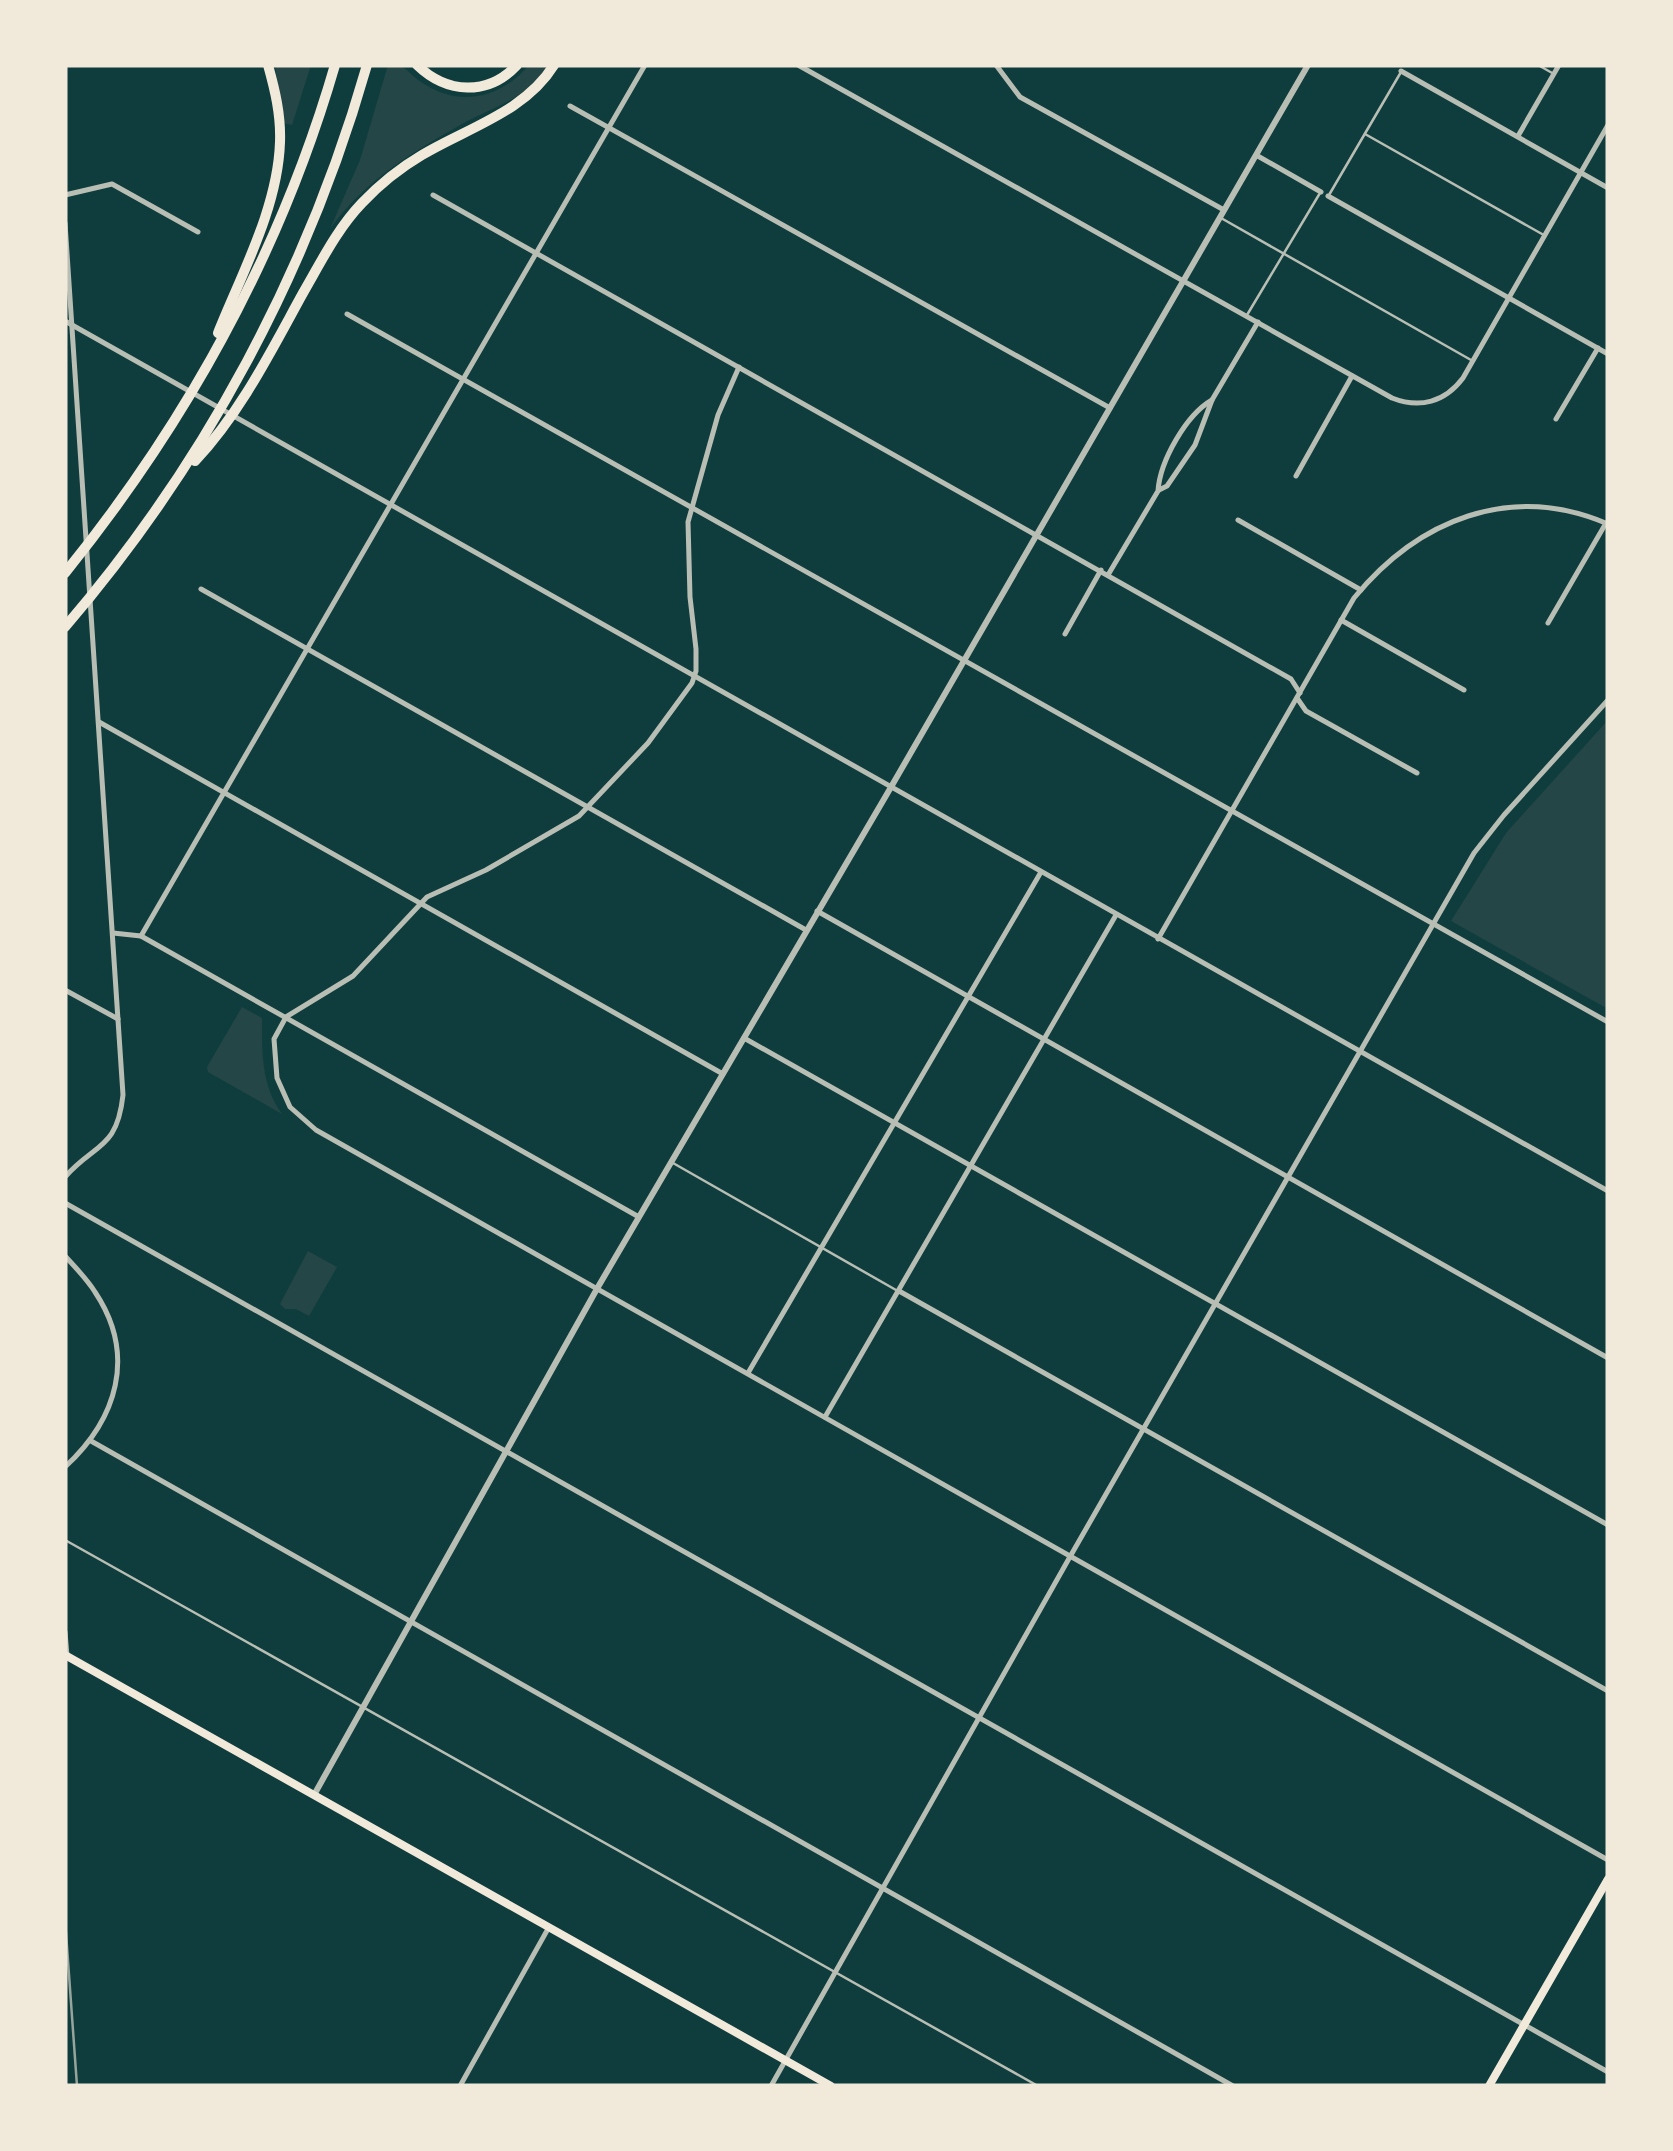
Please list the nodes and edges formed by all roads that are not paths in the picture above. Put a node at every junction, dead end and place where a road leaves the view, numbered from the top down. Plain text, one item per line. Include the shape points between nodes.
1 (268, 65) edge
2 (335, 65) edge
3 (367, 65) edge
4 (417, 65) edge
5 (517, 65) edge
6 (554, 65) edge
7 (645, 65) edge
8 (798, 65) edge
9 (996, 65) edge
10 (1308, 65) edge
11 (1538, 65) edge
12 (1560, 65) edge
13 (1402, 71) joint
14 (1554, 74) junction
15 (570, 106) dead end
16 (1608, 126) edge
17 (609, 128) junction
18 (1365, 134) junction
19 (1518, 136) junction
20 (1256, 155) junction
21 (1581, 172) junction
22 (1608, 188) edge
23 (1321, 192) joint
24 (433, 194) dead end
25 (65, 195) edge
26 (1328, 196) joint
27 (1222, 214) junction
28 (65, 223) edge
29 (198, 232) dead end
30 (1545, 235) junction
31 (537, 252) junction
32 (1285, 254) junction
33 (1183, 280) junction
34 (1509, 298) junction
35 (347, 314) dead end
36 (1247, 316) junction
37 (1258, 322) junction
38 (68, 323) edge
39 (1598, 348) junction
40 (1608, 354) edge
41 (1473, 361) junction
42 (205, 367) junction
43 (739, 367) junction
44 (1352, 376) junction
45 (464, 378) junction
46 (1212, 400) junction
47 (1110, 408) junction
48 (1556, 419) dead end
49 (206, 442) junction
50 (1296, 476) dead end
51 (1158, 491) junction
52 (390, 505) junction
53 (691, 506) junction
54 (1238, 520) dead end
55 (1607, 523) edge
56 (1038, 534) junction
57 (1101, 570) junction
58 (65, 573) edge
59 (1108, 574) junction
60 (201, 589) dead end
61 (1361, 590) junction
62 (1342, 620) junction
63 (1548, 623) dead end
64 (65, 626) edge
65 (1065, 634) dead end
66 (308, 649) junction
67 (965, 659) junction
68 (695, 676) junction
69 (1464, 690) dead end
70 (1299, 696) junction
71 (1608, 700) edge
72 (99, 722) junction
73 (1417, 773) dead end
74 (891, 788) junction
75 (224, 792) junction
76 (590, 807) junction
77 (1232, 811) junction
78 (1041, 872) junction
79 (420, 903) junction
80 (817, 912) junction
81 (1116, 915) junction
82 (1434, 925) junction
83 (806, 930) junction
84 (112, 933) junction
85 (141, 936) junction
86 (1158, 938) junction
87 (65, 990) edge
88 (968, 997) junction
89 (286, 1018) junction
90 (118, 1020) junction
91 (1608, 1022) edge
92 (744, 1038) junction
93 (1045, 1041) junction
94 (1361, 1052) junction
95 (723, 1074) junction
96 (894, 1122) junction
97 (672, 1162) junction
98 (971, 1166) junction
99 (65, 1177) edge
100 (1289, 1178) junction
101 (1608, 1191) edge
102 (65, 1203) edge
103 (639, 1217) junction
104 (821, 1248) junction
105 (65, 1256) edge
106 (598, 1288) junction
107 (898, 1291) junction
108 (1216, 1303) junction
109 (1608, 1358) edge
110 (748, 1373) junction
111 (825, 1417) junction
112 (1143, 1429) junction
113 (91, 1441) junction
114 (506, 1450) junction
115 (65, 1467) edge
116 (1608, 1524) edge
117 (65, 1540) edge
118 (1070, 1556) junction
119 (410, 1621) junction
120 (65, 1632) edge
121 (66, 1656) edge
122 (1608, 1691) edge
123 (361, 1706) junction
124 (978, 1717) junction
125 (314, 1795) junction
126 (1608, 1860) edge
127 (1608, 1878) edge
128 (884, 1888) junction
129 (549, 1926) junction
130 (836, 1972) junction
131 (1524, 2025) junction
132 (786, 2060) junction
133 (1608, 2072) edge
134 (460, 2086) edge
135 (771, 2086) edge
136 (831, 2086) edge
137 (1038, 2086) edge
138 (1233, 2086) edge
139 (1489, 2086) edge

1 - 42 highway via 279,117 278,164
2 - 42 highway via 277,230
3 - 49 highway via 311,228
4 - 5 highway via 435,80 465,88 493,84
6 - 49 highway via 520,101 424,154 363,201 248,390
7 - 17 street
8 - 33 street
9 - 27 street via 1020,97
10 - 20 street
11 - 14 lane
12 - 14 street
13 - 18 lane
13 - 19 street
14 - 19 street
15 - 17 street
16 - 21 street
17 - 31 street
17 - 47 street
18 - 26 lane
18 - 30 lane
19 - 21 street
20 - 23 street
20 - 27 street
21 - 22 street
21 - 30 street
23 - 32 lane
24 - 31 street
25 - 29 street via 112,184
26 - 34 street
27 - 32 lane
27 - 33 street
28 - 38 street
30 - 34 street
31 - 43 street
31 - 45 street
32 - 36 lane
32 - 41 lane
33 - 36 street
33 - 47 street
34 - 39 street
34 - 41 street
35 - 45 street
36 - 37 street
37 - 44 street
37 - 46 street
38 - 52 street
38 - 72 street
39 - 40 street
39 - 48 street
41 - 44 street via 1458,385 1430,402 1406,403
42 - 58 highway via 120,502
43 - 53 street
43 - 56 street
44 - 50 street
45 - 52 street
45 - 53 street
46 - 51 street via 1195,445
46 - 51 street via 1179,437
47 - 56 street
49 - 64 highway
51 - 59 street
52 - 66 street
52 - 68 street
53 - 67 street
53 - 68 street
54 - 61 street
55 - 61 street via 1559,509 1503,508 1448,523 1409,544
55 - 63 street
56 - 57 street
56 - 67 street
57 - 59 street
57 - 65 street
59 - 70 street via 1291,678
60 - 66 street
61 - 62 street
62 - 69 street
62 - 70 street
66 - 75 street
66 - 76 street
67 - 74 street
67 - 77 street
68 - 74 street
68 - 76 street via 648,743
70 - 73 street via 1306,711
70 - 77 street
71 - 82 street via 1484,839
72 - 75 street
72 - 84 street
74 - 78 street
74 - 80 street
75 - 79 street
75 - 85 street
76 - 79 street
76 - 83 street
77 - 82 street
77 - 86 street
78 - 81 street
78 - 88 street
79 - 89 street via 353,976
79 - 95 street
80 - 83 street
80 - 88 street
81 - 86 street
81 - 93 street
82 - 91 street
82 - 94 street
83 - 92 street
84 - 85 street
84 - 90 street
85 - 89 street
86 - 94 street
87 - 90 street
88 - 93 street
88 - 96 street
89 - 103 street
89 - 106 street via 274,1039 277,1078 306,1124
90 - 99 street via 124,1095 118,1124
92 - 95 street
92 - 96 street
93 - 98 street
93 - 100 street
94 - 100 street
94 - 101 street
95 - 97 street
96 - 98 street
96 - 104 street
97 - 103 street
97 - 104 lane
98 - 107 street
98 - 108 street
100 - 108 street
100 - 109 street
102 - 114 street
103 - 106 street
104 - 107 lane
104 - 110 street
105 - 113 street via 104,1306 116,1355 114,1397
106 - 110 street
106 - 114 street
107 - 111 street
107 - 112 street
108 - 112 street
108 - 116 street
110 - 111 street
111 - 118 street
112 - 118 street
112 - 122 street
113 - 115 street
113 - 119 street
114 - 119 street
114 - 124 street
117 - 123 lane
118 - 124 street
118 - 126 street
119 - 123 street
119 - 128 street
120 - 121 street
121 - 125 main road
123 - 125 street
123 - 130 lane
124 - 128 street
124 - 131 street
125 - 129 main road
127 - 131 main road
128 - 130 street
128 - 138 street
129 - 132 main road
129 - 134 street
130 - 132 street
130 - 137 lane
131 - 133 street
131 - 139 main road
132 - 135 street
132 - 136 main road

